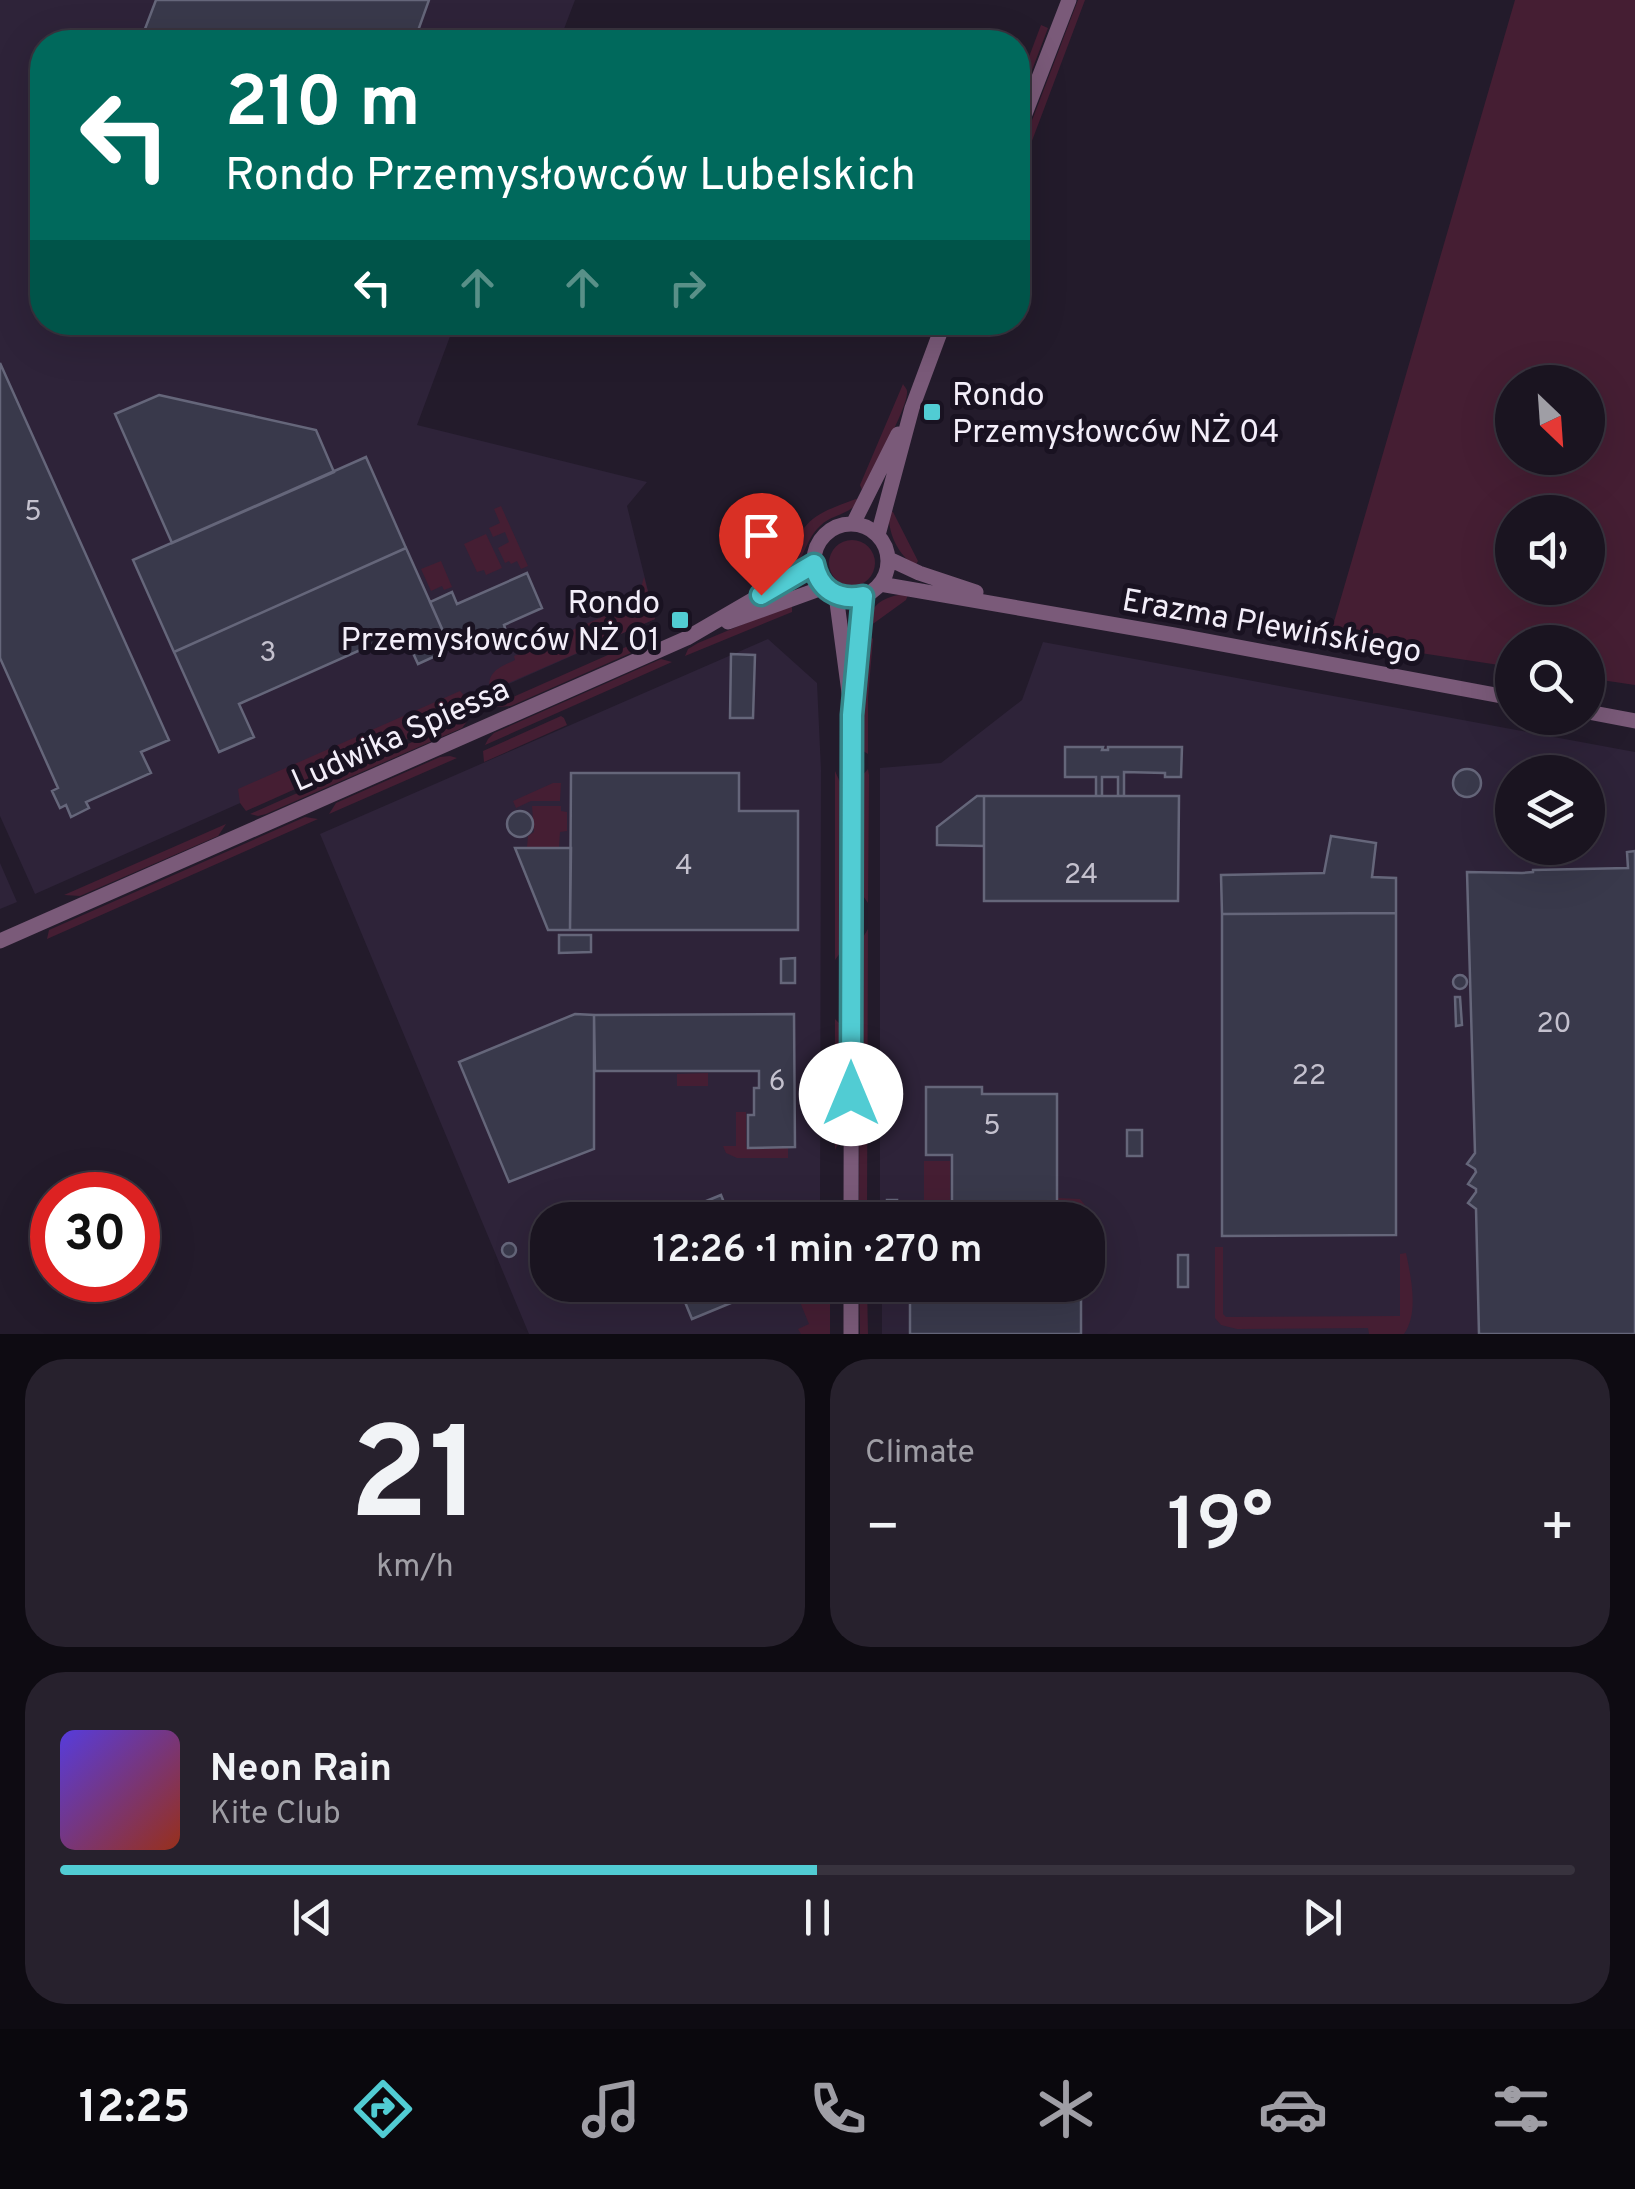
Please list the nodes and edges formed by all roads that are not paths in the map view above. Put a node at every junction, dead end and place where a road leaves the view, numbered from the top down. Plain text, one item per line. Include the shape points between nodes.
1 (1069, 0) edge
2 (1030, 101) edge
3 (939, 335) edge
4 (912, 408) junction
5 (854, 524) junction
6 (878, 535) junction
7 (888, 559) junction
8 (814, 564) junction
9 (880, 584) junction
10 (830, 591) junction
11 (863, 596) junction
12 (1022, 608) junction
13 (686, 638) junction
14 (1495, 695) edge
15 (852, 715) junction
16 (1605, 715) edge
17 (1635, 721) edge
18 (0, 941) edge
19 (851, 1202) edge
20 (851, 1302) edge
21 (851, 1334) edge

1 - 2 street
3 - 4 street
4 - 5 street
4 - 6 street
5 - 6 street
5 - 8 street via 828,532
6 - 7 street
7 - 9 street
7 - 12 street, Erazma Plewińskiego
8 - 10 street
8 - 13 street, Ludwika Spiessa
9 - 11 street
9 - 12 street, Erazma Plewińskiego
10 - 11 street
10 - 13 street
10 - 15 street
11 - 15 street
12 - 14 street, Erazma Plewińskiego
13 - 18 street, Ludwika Spiessa
15 - 19 street
16 - 17 street
20 - 21 street

